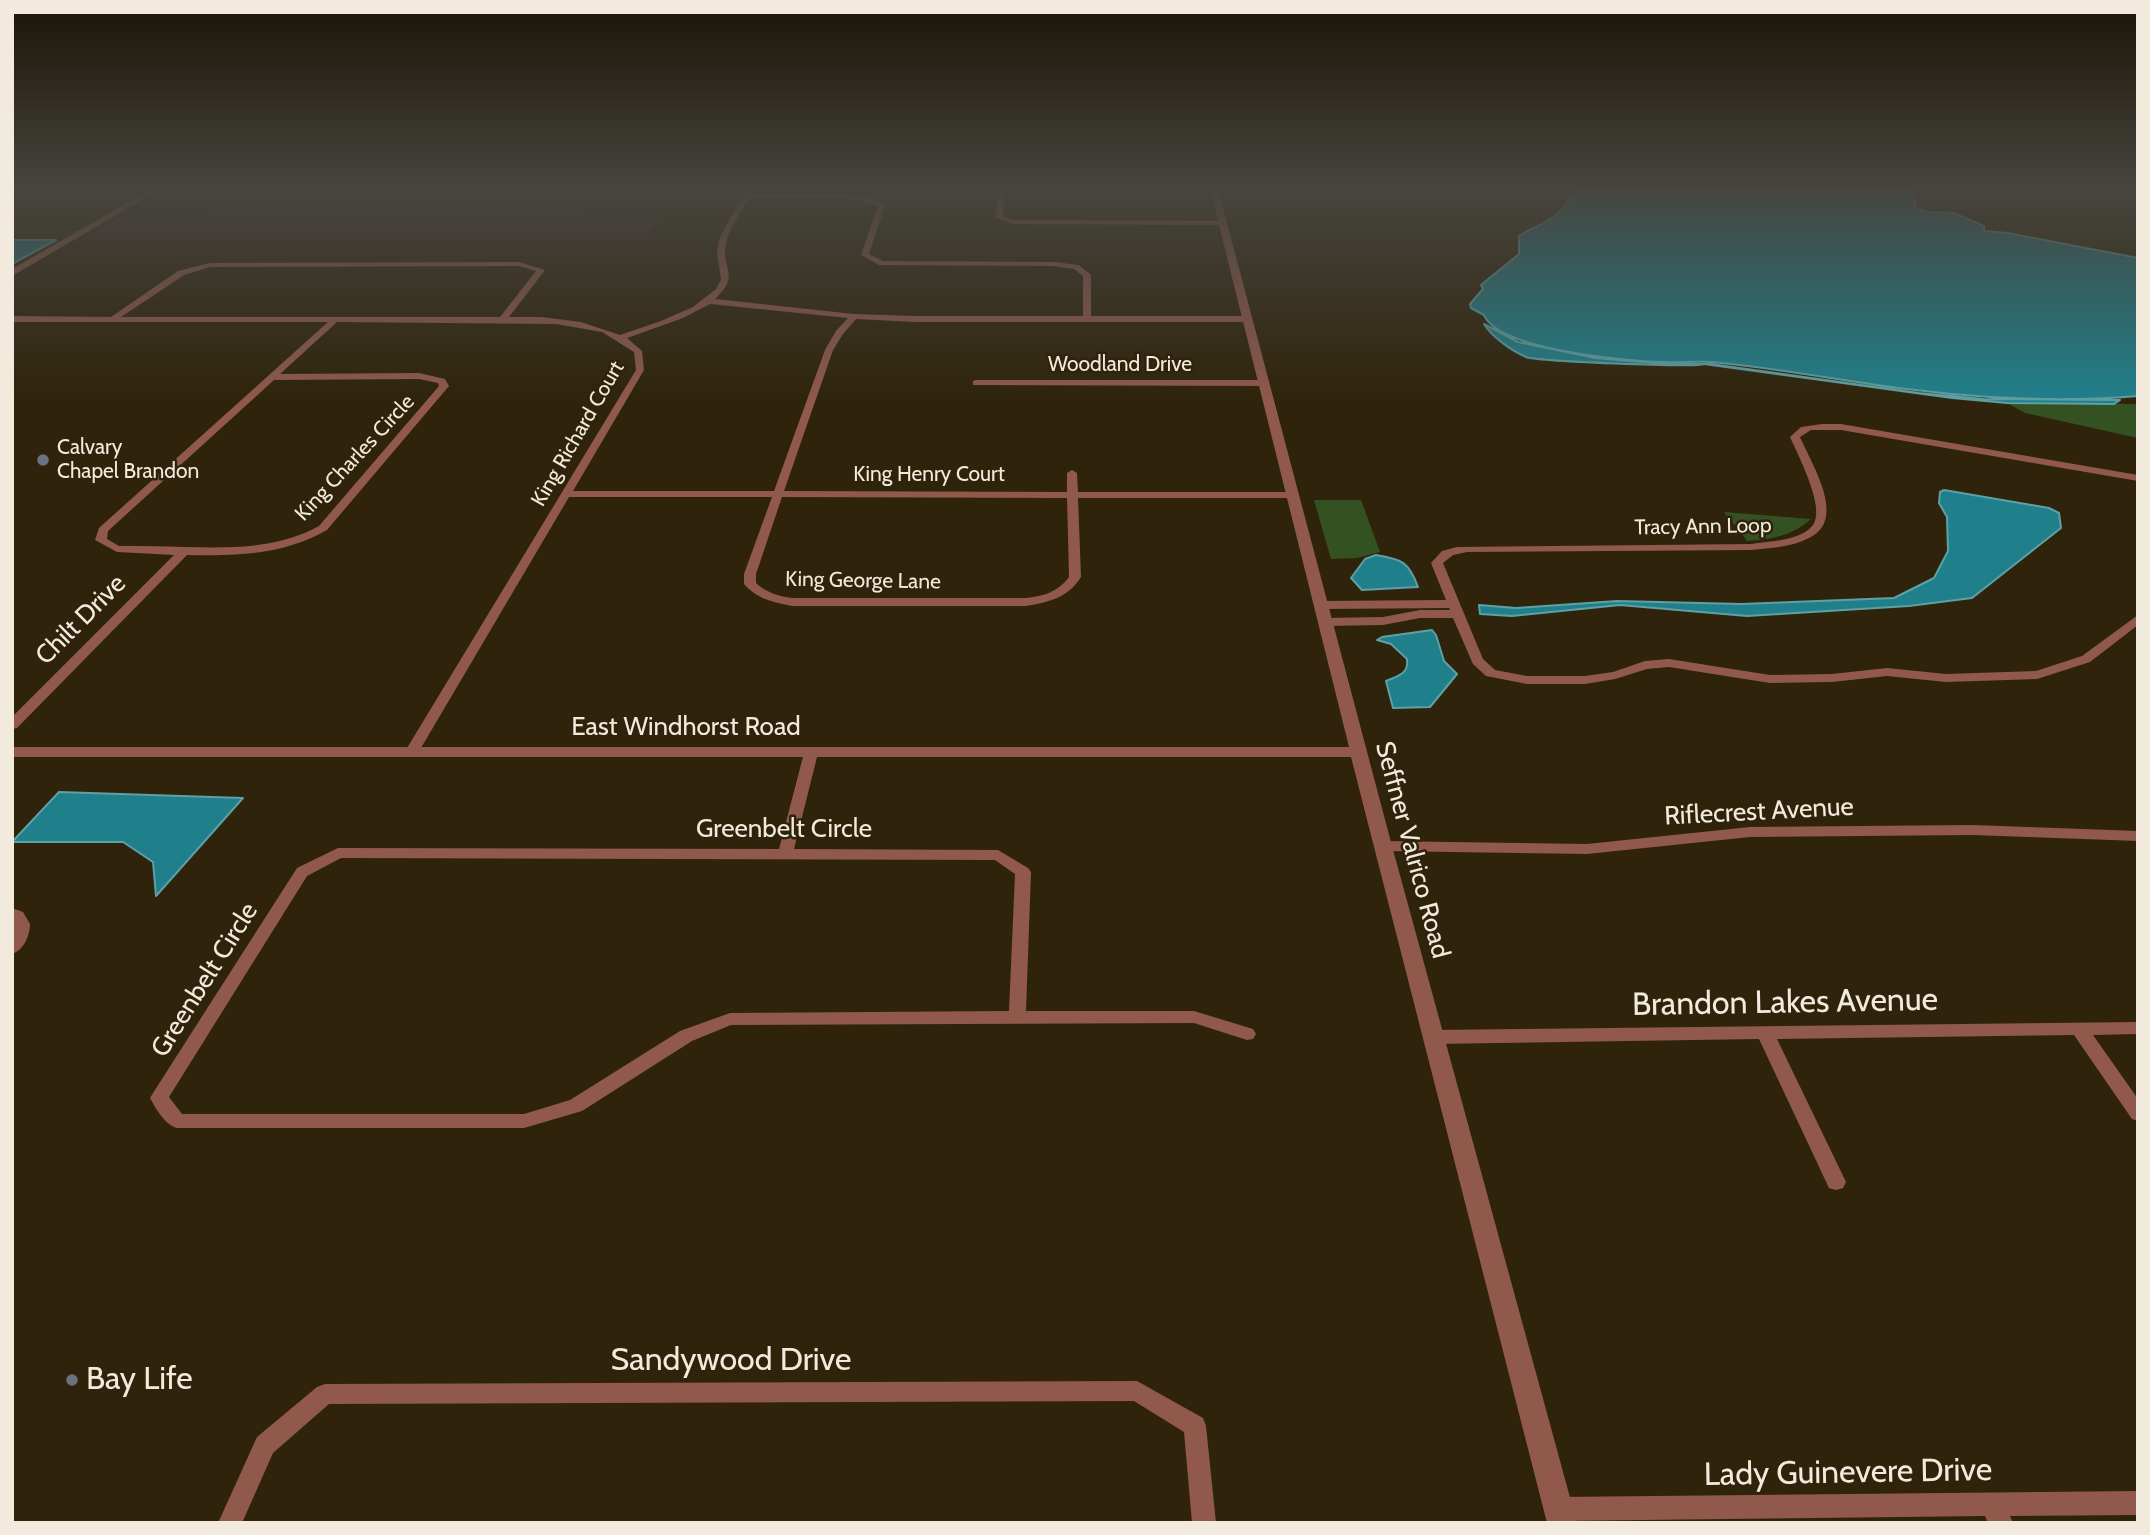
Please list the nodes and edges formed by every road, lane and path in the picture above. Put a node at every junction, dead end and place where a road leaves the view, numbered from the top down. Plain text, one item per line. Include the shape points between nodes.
1 (33, 261) edge
2 (722, 261) edge
3 (877, 261) edge
4 (1232, 261) edge
5 (12, 273) edge
6 (708, 301) junction
7 (854, 316) junction
8 (12, 319) edge
9 (113, 319) junction
10 (336, 319) junction
11 (503, 319) junction
12 (1087, 319) junction
13 (1247, 319) junction
14 (622, 337) junction
15 (272, 377) junction
16 (976, 383) dead end
17 (1264, 383) junction
18 (1072, 473) dead end
19 (2138, 478) edge
20 (567, 494) junction
21 (777, 495) junction
22 (1073, 495) junction
23 (1292, 495) junction
24 (185, 550) junction
25 (1383, 604) junction
26 (1456, 609) junction
27 (1323, 613) junction
28 (2138, 619) edge
29 (1389, 620) junction
30 (12, 724) edge
31 (12, 752) edge
32 (411, 752) junction
33 (1359, 752) junction
34 (811, 753) junction
35 (2138, 836) edge
36 (1383, 846) junction
37 (786, 852) junction
38 (12, 914) edge
39 (12, 948) edge
40 (1017, 1017) junction
41 (2138, 1028) edge
42 (2079, 1029) junction
43 (1765, 1033) junction
44 (1247, 1034) dead end
45 (1433, 1037) junction
46 (2138, 1114) edge
47 (1836, 1182) dead end
48 (2138, 1503) edge
49 (1997, 1514) edge
50 (1560, 1516) edge
51 (230, 1523) edge
52 (1204, 1523) edge

1 - 5 street
2 - 6 street via 726,278
3 - 12 street via 1076,267 1087,275
4 - 13 street, Seffner Valrico Road
6 - 7 street
6 - 14 street
7 - 12 street
7 - 21 street, King George Lane via 829,350
8 - 9 street, King Richard Court
9 - 10 street, King Richard Court
9 - 11 street via 181,273 211,265 519,264 541,270
10 - 11 street, King Richard Court
10 - 15 street, King Charles Circle
11 - 14 street, King Richard Court via 572,323
12 - 13 street
13 - 17 street, Seffner Valrico Road
14 - 20 street, King Richard Court via 638,351 640,370
15 - 24 street, King Charles Circle via 100,536 117,549
15 - 24 street, King Charles Circle via 419,376 442,381 444,386 313,536 263,549
16 - 17 street, Woodland Drive
17 - 23 street, Seffner Valrico Road
18 - 22 street, King George Lane
19 - 26 street, Tracy Ann Loop via 1841,428 1810,427 1795,437 1824,508 1824,521 1802,539 1751,547 1448,552 1437,564
20 - 21 street, King Henry Court
20 - 32 street, King Richard Court
21 - 22 street, King Henry Court
21 - 22 street, King George Lane via 750,584 769,598 792,602 1026,602 1059,595 1075,577
22 - 23 street, King Henry Court
23 - 27 street, Seffner Valrico Road
24 - 30 street, Chilt Drive
25 - 26 street
25 - 27 street
25 - 29 street
26 - 28 street, Tracy Ann Loop via 1477,661 1491,673 1527,680 1586,680 1670,663 1770,679 1887,672 1946,678 2037,675 2086,659
26 - 29 street
27 - 29 street
27 - 33 street, Seffner Valrico Road
31 - 32 street, East Windhorst Road
32 - 34 street, East Windhorst Road
33 - 34 street, East Windhorst Road
33 - 36 street, Seffner Valrico Road
34 - 37 street
35 - 36 street, Riflecrest Avenue via 1973,830 1750,832 1587,849
36 - 45 street, Seffner Valrico Road
37 - 40 street, Greenbelt Circle via 998,855 1023,872
37 - 40 street, Greenbelt Circle via 338,853 302,872 159,1098 177,1121 524,1121 576,1105 686,1036 730,1019
38 - 39 street via 23,922 23,930
40 - 44 street, Greenbelt Circle via 1194,1017
41 - 42 street, Brandon Lakes Avenue
42 - 43 street, Brandon Lakes Avenue
42 - 46 street
43 - 45 street, Brandon Lakes Avenue
43 - 47 street
45 - 50 street, Seffner Valrico Road
48 - 49 street, Lady Guinevere Drive
49 - 50 street, Lady Guinevere Drive
51 - 52 street, Sandywood Drive via 265,1445 325,1394 1123,1391 1137,1391 1195,1426

